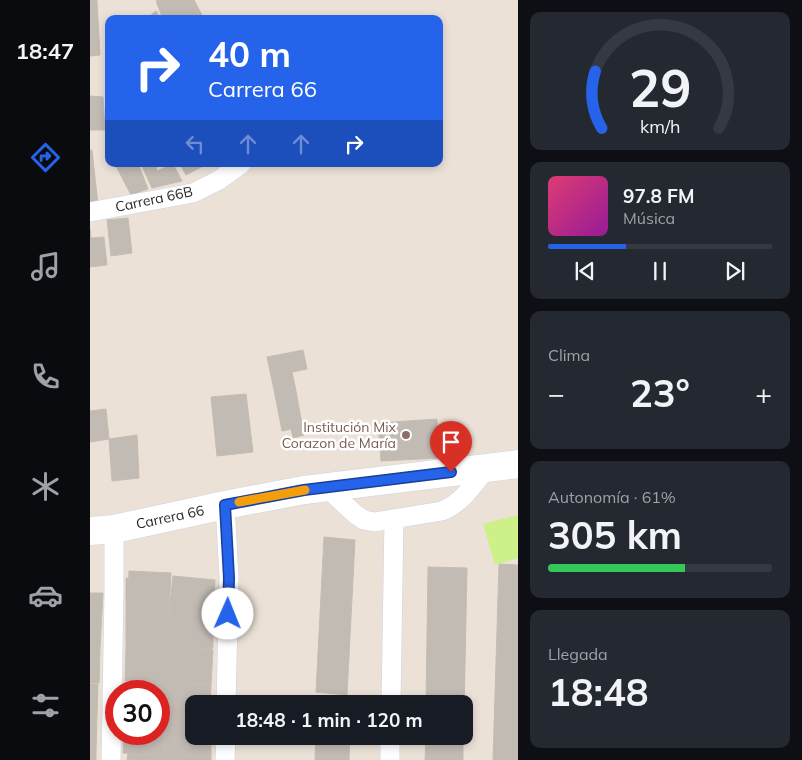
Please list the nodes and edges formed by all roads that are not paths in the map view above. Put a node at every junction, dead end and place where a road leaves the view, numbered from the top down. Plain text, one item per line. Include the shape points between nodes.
1 (237, 167) edge
2 (90, 212) edge
3 (518, 464) edge
4 (487, 468) junction
5 (327, 488) junction
6 (225, 505) junction
7 (394, 519) junction
8 (102, 530) edge
9 (226, 695) edge
10 (391, 695) edge
11 (226, 745) edge
12 (390, 745) edge
13 (111, 760) edge
14 (225, 760) edge
15 (390, 760) edge

1 - 2 street, Carrera 66B via 193,194
3 - 4 street, Carrera 66
4 - 5 street, Carrera 66
4 - 7 street via 459,502 450,508
5 - 6 street, Carrera 66
5 - 7 street via 364,520
6 - 8 street, Carrera 66
6 - 9 street via 229,578
7 - 10 street
8 - 13 street via 114,593
11 - 14 street
12 - 15 street

